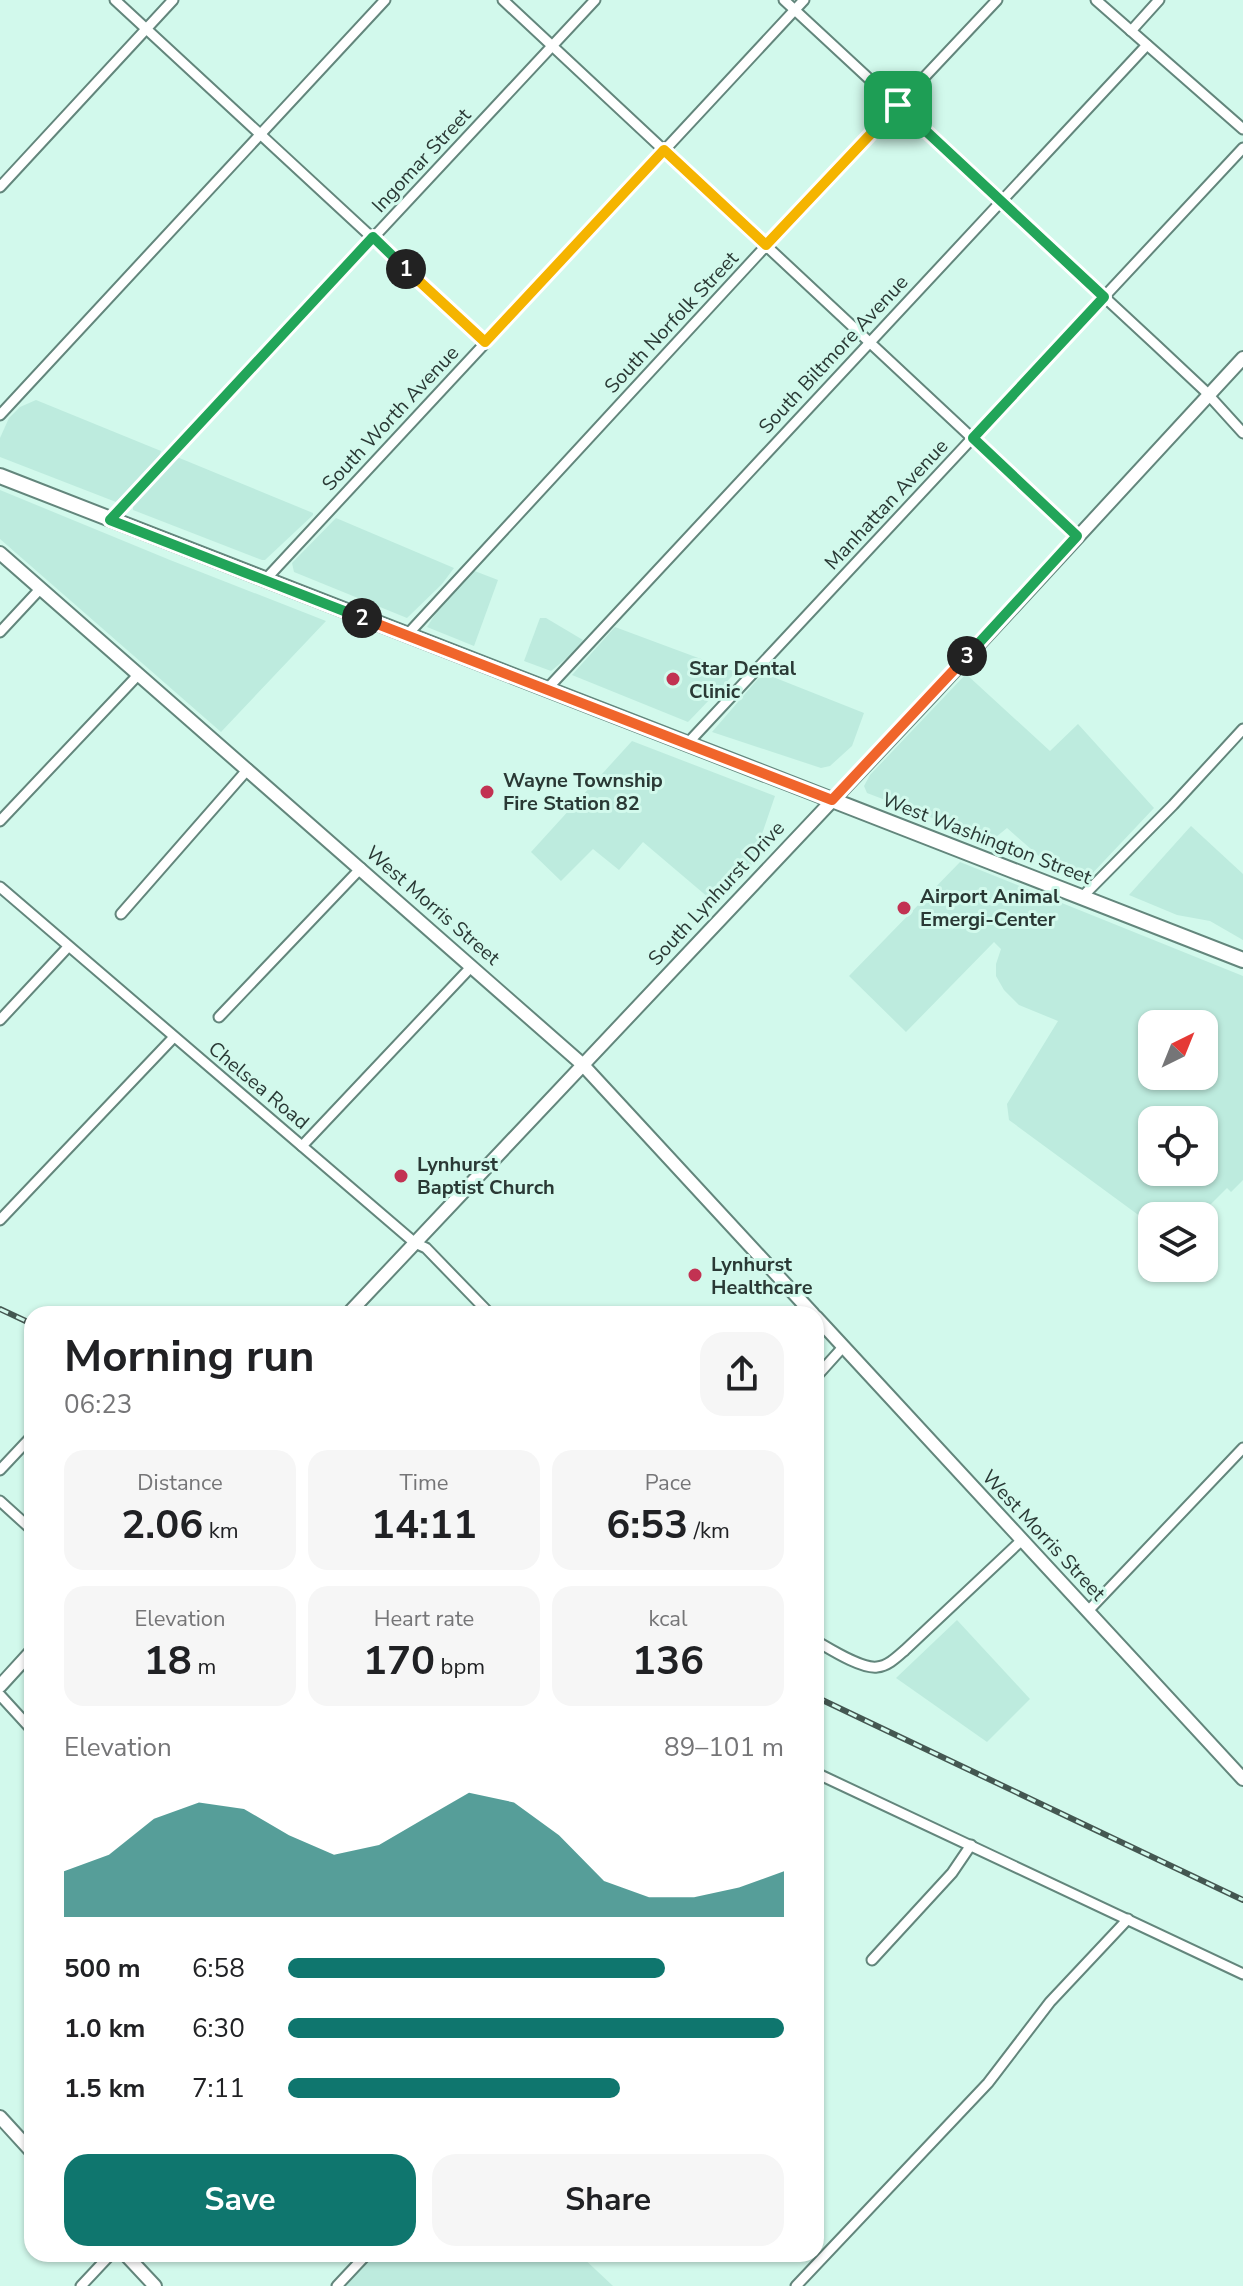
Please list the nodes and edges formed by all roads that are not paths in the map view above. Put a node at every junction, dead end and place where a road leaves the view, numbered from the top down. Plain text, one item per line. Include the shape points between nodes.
1 (115, 0) edge
2 (173, 0) edge
3 (385, 0) edge
4 (503, 0) edge
5 (595, 0) edge
6 (784, 0) edge
7 (804, 0) edge
8 (997, 0) edge
9 (1096, 0) edge
10 (1159, 0) edge
11 (795, 10) junction
12 (146, 29) junction
13 (1131, 31) junction
14 (1147, 45) junction
15 (552, 46) junction
16 (898, 105) junction
17 (1243, 129) edge
18 (260, 134) junction
19 (1243, 148) edge
20 (664, 150) junction
21 (0, 187) edge
22 (1001, 201) junction
23 (373, 237) junction
24 (766, 245) junction
25 (1104, 297) junction
26 (869, 341) junction
27 (485, 342) junction
28 (1243, 358) edge
29 (1208, 395) junction
30 (0, 415) edge
31 (1243, 433) edge
32 (973, 438) junction
33 (0, 476) edge
34 (110, 520) junction
35 (1077, 536) junction
36 (0, 553) edge
37 (265, 580) junction
38 (41, 588) junction
39 (0, 632) edge
40 (407, 635) junction
41 (139, 674) junction
42 (547, 689) junction
43 (1243, 729) edge
44 (687, 744) junction
45 (248, 769) junction
46 (832, 800) junction
47 (0, 821) edge
48 (361, 868) junction
49 (0, 887) edge
50 (1082, 897) junction
51 (121, 914) dead end
52 (68, 947) junction
53 (1243, 960) edge
54 (472, 966) junction
55 (219, 1017) dead end
56 (0, 1020) edge
57 (174, 1037) junction
58 (582, 1064) junction
59 (302, 1146) junction
60 (0, 1220) edge
61 (415, 1243) junction
62 (356, 1306) edge
63 (482, 1306) edge
64 (806, 1306) edge
65 (824, 1326) edge
66 (843, 1347) junction
67 (824, 1368) edge
68 (24, 1444) edge
69 (1243, 1448) edge
70 (0, 1470) edge
71 (0, 1501) edge
72 (24, 1523) edge
73 (1022, 1540) junction
74 (1088, 1611) junction
75 (824, 1645) edge
76 (24, 1660) edge
77 (0, 1686) edge
78 (0, 1695) edge
79 (24, 1721) edge
80 (824, 1777) edge
81 (1243, 1779) edge
82 (971, 1845) junction
83 (1128, 1919) junction
84 (872, 1960) dead end
85 (1243, 1974) edge
86 (0, 2117) edge
87 (24, 2143) edge
88 (824, 2256) edge
89 (104, 2262) edge
90 (132, 2262) edge
91 (360, 2262) edge
92 (819, 2262) edge
93 (81, 2286) edge
94 (155, 2286) edge
95 (337, 2286) edge
96 (796, 2286) edge

1 - 12 street
2 - 12 street
3 - 18 street
4 - 15 street
5 - 15 street, Ingomar Street
6 - 11 street
7 - 11 street, South Worth Avenue
8 - 16 street, South Norfolk Street
9 - 13 street
10 - 13 street
11 - 16 street
11 - 20 street, South Worth Avenue
12 - 18 street
12 - 21 street
13 - 14 street
14 - 17 street
14 - 22 street, South Biltmore Avenue
15 - 20 street
15 - 23 street, Ingomar Street
16 - 22 street
16 - 24 street, South Norfolk Street
18 - 23 street
18 - 30 street
19 - 25 street, Manhattan Avenue
20 - 24 street
20 - 27 street, South Worth Avenue
22 - 25 street
22 - 26 street, South Biltmore Avenue
23 - 27 street
23 - 34 street, Ingomar Street
24 - 26 street
24 - 40 street, South Norfolk Street
25 - 29 street
25 - 32 street, Manhattan Avenue
26 - 32 street
26 - 42 street, South Biltmore Avenue
27 - 37 street, South Worth Avenue
28 - 29 main road, South Lynhurst Drive
29 - 31 street
29 - 35 main road, South Lynhurst Drive
32 - 35 street
32 - 44 street, Manhattan Avenue
33 - 34 main road, West Washington Street
34 - 37 main road, West Washington Street
35 - 46 main road, South Lynhurst Drive
36 - 38 main road, West Morris Street
37 - 40 main road, West Washington Street
38 - 39 street
38 - 41 main road, West Morris Street
40 - 42 main road, West Washington Street
41 - 45 main road, West Morris Street
41 - 47 street
42 - 44 main road, West Washington Street
43 - 50 street
44 - 46 main road, West Washington Street
45 - 48 main road, West Morris Street
45 - 51 street
46 - 50 main road, West Washington Street
46 - 58 main road, South Lynhurst Drive
48 - 54 main road, West Morris Street
48 - 55 street
49 - 52 street, Chelsea Road
50 - 53 main road, West Washington Street
52 - 56 street
52 - 57 street, Chelsea Road
54 - 58 main road, West Morris Street
54 - 59 street
57 - 59 street, Chelsea Road
57 - 60 street
58 - 61 main road, South Lynhurst Drive
58 - 64 main road, West Morris Street
59 - 61 street, Chelsea Road
61 - 62 main road, South Lynhurst Drive
61 - 63 street, Chelsea Road
65 - 66 main road, West Morris Street
66 - 67 street
66 - 73 main road, West Morris Street
68 - 70 street
69 - 74 street
71 - 72 street
73 - 74 main road, West Morris Street
73 - 75 street via 905,1650 879,1667
74 - 81 main road, West Morris Street
76 - 77 main road
78 - 79 street
80 - 82 street
82 - 83 street
82 - 84 street
83 - 85 street
83 - 88 street via 1050,2002 988,2083
86 - 87 main road
89 - 93 street
90 - 94 main road
91 - 95 street
92 - 96 street

